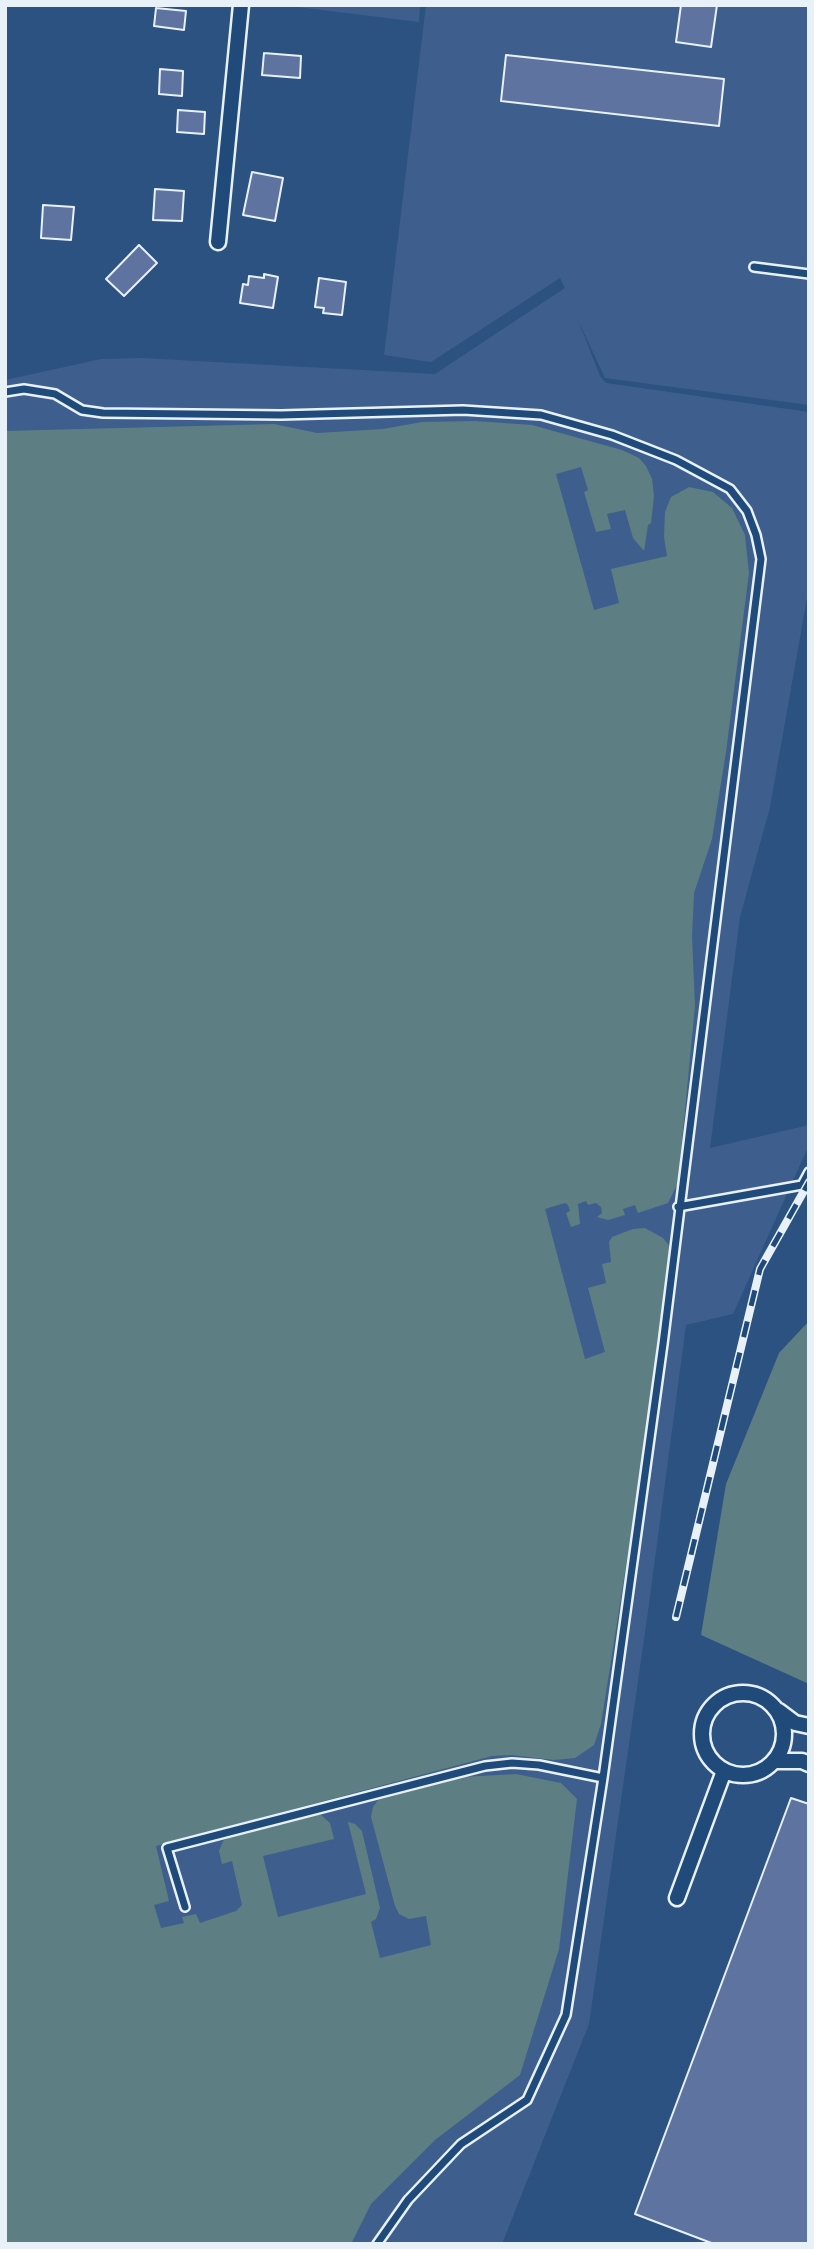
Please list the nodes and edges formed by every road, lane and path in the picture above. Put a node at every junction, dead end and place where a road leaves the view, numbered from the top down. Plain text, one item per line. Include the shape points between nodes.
1 (241, 5) edge
2 (218, 242) dead end
3 (754, 267) dead end
4 (809, 274) edge
5 (5, 392) edge
6 (809, 1172) edge
7 (678, 1206) junction
8 (776, 1708) junction
9 (809, 1726) edge
10 (775, 1761) junction
11 (809, 1764) edge
12 (724, 1770) junction
13 (603, 1778) junction
14 (677, 1898) dead end
15 (185, 1907) dead end
16 (377, 2244) edge

1 - 2 street
3 - 4 lane
5 - 7 lane via 24,389 55,394 82,410 103,413 463,410 541,415 676,460 730,489 747,511 761,559
6 - 7 lane via 802,1185
7 - 13 lane
8 - 9 street via 796,1723
8 - 10 street via 785,1735
8 - 12 street via 765,1699 739,1693 716,1704 703,1726 702,1739 713,1762
10 - 11 street
10 - 12 street via 751,1775
12 - 14 street
13 - 15 lane via 539,1765 485,1766 167,1847
13 - 16 lane via 566,2015 527,2100 461,2144 408,2200

